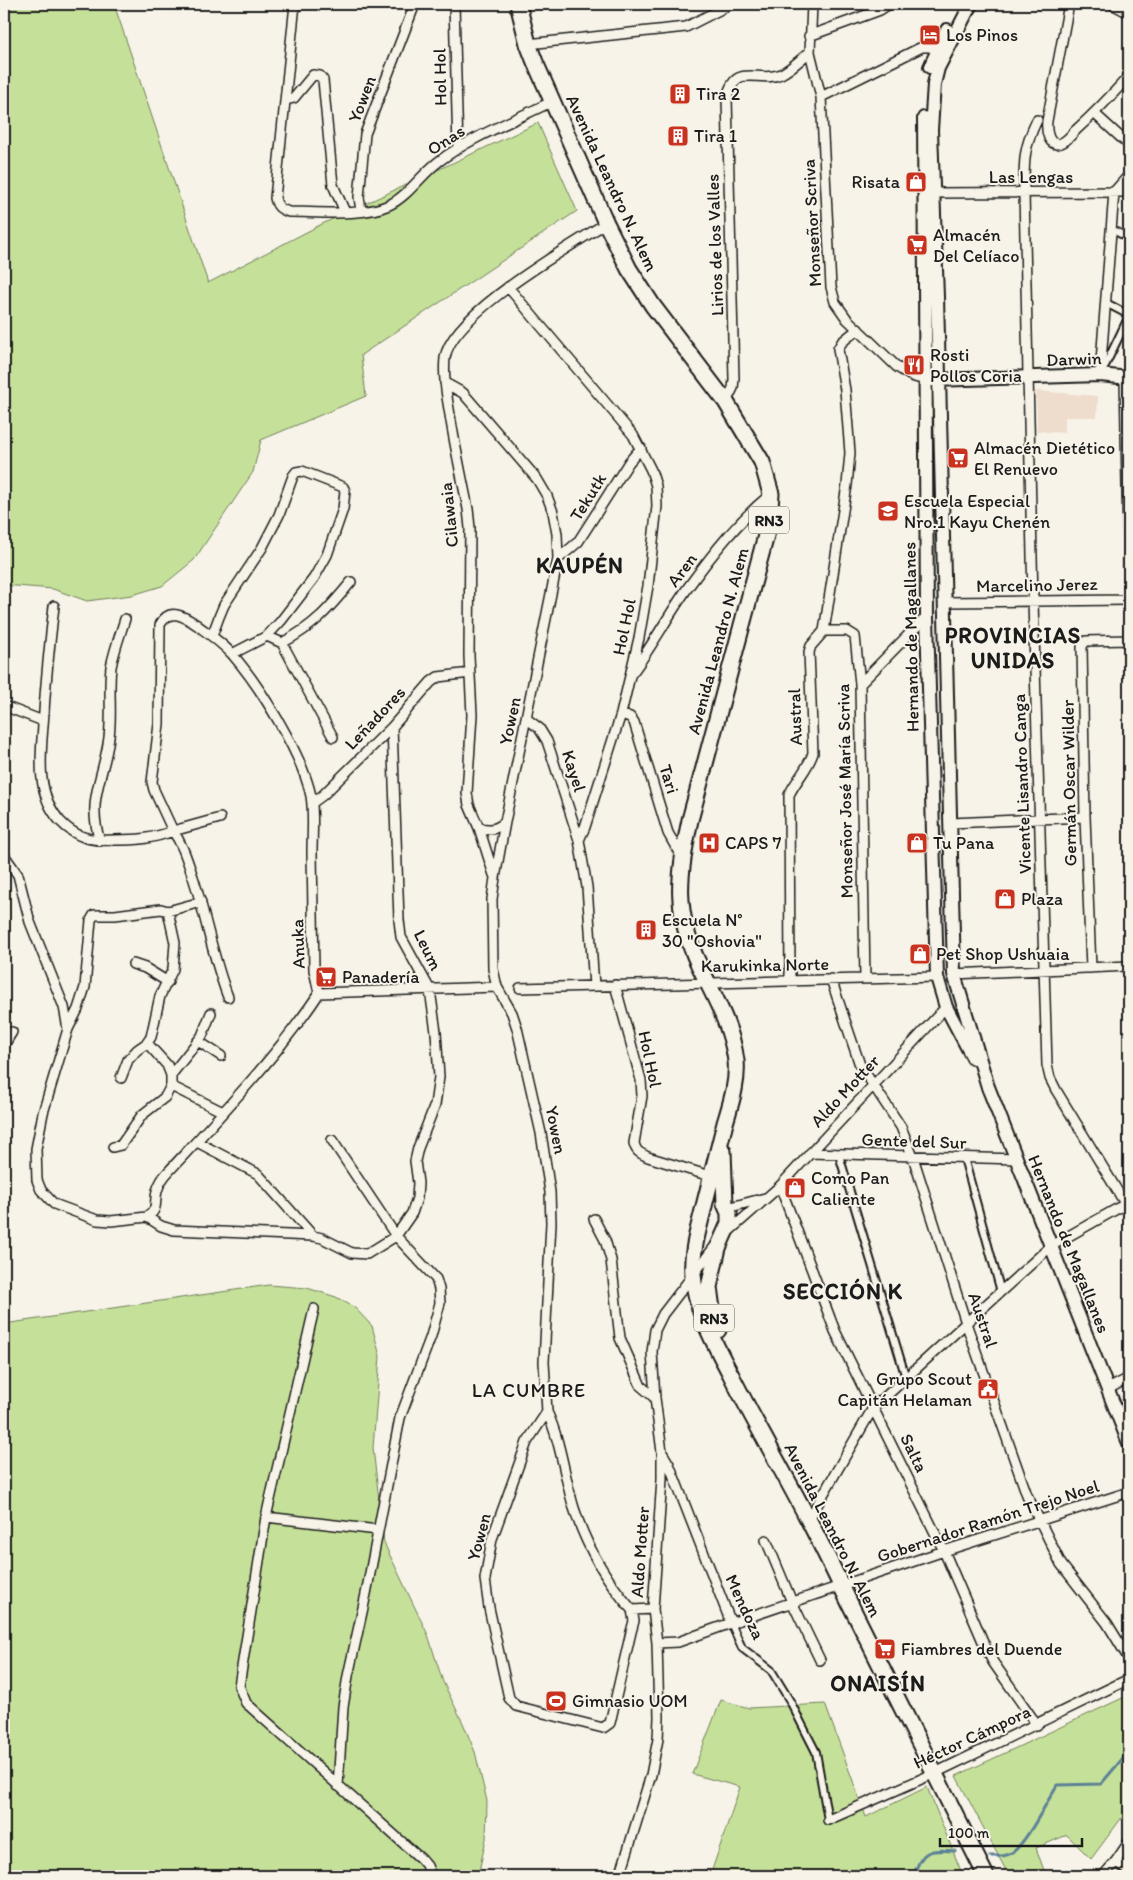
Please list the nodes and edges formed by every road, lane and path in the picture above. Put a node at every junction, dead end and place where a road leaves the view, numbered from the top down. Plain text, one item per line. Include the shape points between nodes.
1 (295, 4) edge
2 (415, 4) edge
3 (454, 4) edge
4 (518, 4) edge
5 (731, 4) edge
6 (812, 4) edge
7 (889, 4) edge
8 (962, 4) edge
9 (971, 4) edge
10 (1069, 4) edge
11 (1112, 4) edge
12 (1129, 13) edge
13 (809, 36) junction
14 (528, 44) junction
15 (942, 50) junction
16 (810, 52) junction
17 (1129, 76) edge
18 (821, 97) junction
19 (286, 100) junction
20 (553, 101) junction
21 (1095, 114) junction
22 (1037, 120) dead end
23 (1129, 145) edge
24 (458, 149) junction
25 (1129, 175) edge
26 (1114, 192) junction
27 (1129, 192) edge
28 (934, 193) junction
29 (1024, 193) junction
30 (361, 211) junction
31 (345, 212) junction
32 (606, 223) junction
33 (1111, 229) junction
34 (1129, 238) edge
35 (508, 287) junction
36 (1106, 303) junction
37 (1129, 315) edge
38 (858, 329) junction
39 (1100, 375) junction
40 (1127, 377) edge
41 (1027, 378) junction
42 (925, 380) junction
43 (939, 380) junction
44 (445, 383) junction
45 (726, 402) junction
46 (641, 448) junction
47 (771, 494) junction
48 (558, 559) junction
49 (351, 582) dead end
50 (1129, 594) edge
51 (1129, 600) edge
52 (1033, 601) junction
53 (945, 602) junction
54 (54, 606) dead end
55 (927, 616) junction
56 (125, 619) dead end
57 (1129, 626) edge
58 (824, 631) junction
59 (212, 636) junction
60 (267, 636) junction
61 (1129, 640) edge
62 (282, 644) junction
63 (1129, 644) edge
64 (232, 654) junction
65 (470, 673) junction
66 (630, 675) junction
67 (860, 684) junction
68 (4, 706) edge
69 (621, 714) junction
70 (527, 719) junction
71 (43, 721) junction
72 (392, 727) junction
73 (333, 737) dead end
74 (312, 803) junction
75 (220, 818) dead end
76 (1085, 818) junction
77 (1040, 819) junction
78 (505, 822) junction
79 (951, 823) junction
80 (479, 828) junction
81 (173, 830) junction
82 (579, 840) junction
83 (100, 841) junction
84 (4, 855) edge
85 (682, 858) junction
86 (494, 878) junction
87 (201, 902) junction
88 (168, 911) junction
89 (133, 964) dead end
90 (1129, 966) edge
91 (1091, 968) junction
92 (1044, 970) junction
93 (954, 974) junction
94 (937, 977) junction
95 (865, 978) junction
96 (790, 979) junction
97 (831, 979) junction
98 (168, 982) junction
99 (708, 982) junction
100 (615, 985) junction
101 (594, 986) junction
102 (497, 987) junction
103 (520, 988) dead end
104 (430, 990) junction
105 (319, 993) junction
106 (228, 997) dead end
107 (946, 1007) junction
108 (211, 1013) dead end
109 (68, 1029) junction
110 (12, 1032) dead end
111 (198, 1041) junction
112 (147, 1043) junction
113 (4, 1045) edge
114 (221, 1056) dead end
115 (171, 1075) junction
116 (121, 1078) dead end
117 (171, 1086) junction
118 (872, 1086) junction
119 (988, 1086) junction
120 (223, 1112) junction
121 (724, 1129) junction
122 (332, 1140) dead end
123 (198, 1142) junction
124 (114, 1147) dead end
125 (810, 1153) junction
126 (839, 1155) junction
127 (913, 1157) junction
128 (964, 1158) junction
129 (1017, 1159) junction
130 (710, 1176) junction
131 (780, 1186) junction
132 (768, 1197) junction
133 (1128, 1205) edge
134 (726, 1206) junction
135 (704, 1208) junction
136 (147, 1217) junction
137 (594, 1218) dead end
138 (697, 1231) junction
139 (313, 1236) junction
140 (396, 1236) junction
141 (721, 1240) junction
142 (1052, 1246) junction
143 (693, 1274) junction
144 (1001, 1292) junction
145 (314, 1309) dead end
146 (966, 1323) junction
147 (906, 1378) junction
148 (1129, 1378) edge
149 (1108, 1389) junction
150 (739, 1391) junction
151 (655, 1398) junction
152 (873, 1408) junction
153 (547, 1412) junction
154 (1129, 1442) edge
155 (662, 1452) junction
156 (1129, 1492) edge
157 (266, 1517) junction
158 (809, 1519) junction
159 (1038, 1521) junction
160 (378, 1530) junction
161 (766, 1540) dead end
162 (944, 1552) junction
163 (841, 1586) junction
164 (792, 1602) junction
165 (653, 1609) junction
166 (632, 1610) junction
167 (730, 1623) junction
168 (657, 1643) junction
169 (1129, 1659) edge
170 (820, 1660) dead end
171 (1129, 1679) edge
172 (1037, 1725) junction
173 (935, 1773) junction
174 (338, 1786) junction
175 (828, 1820) joint
176 (1129, 1842) edge
177 (972, 1849) junction
178 (1116, 1861) junction
179 (1129, 1872) edge
180 (431, 1876) edge
181 (620, 1876) edge
182 (977, 1876) edge
183 (986, 1876) edge
184 (1103, 1876) edge

1 - 19 street
2 - 30 street, Yowen via 365,134 359,197
3 - 24 street, Hol Hol
4 - 14 highway, Avenida Leandro N. Alem / RN3
5 - 14 street via 686,26
6 - 13 street, Monseñor Scriva
7 - 13 street
8 - 15 main road, Hernando de Magallanes
9 - 15 main road, Hernando de Magallanes
10 - 21 street via 1047,121 1049,138 1053,143 1060,143
11 - 12 street
13 - 16 street, Monseñor Scriva
14 - 20 highway, Avenida Leandro N. Alem / RN3
15 - 18 street via 922,48
15 - 28 main road, Hernando de Magallanes via 932,104
15 - 42 main road, Hernando de Magallanes via 926,83 923,128
16 - 18 street, Monseñor Scriva
16 - 45 street, Lirios de los Valles via 782,73 741,76 730,85 727,98 734,379
17 - 21 street
18 - 38 street, Monseñor Scriva via 830,287 839,309
19 - 31 street, Onas via 275,198 277,205 289,212
19 - 31 street via 294,98 313,75 323,80 333,185
20 - 24 street, Onas
20 - 32 highway, Avenida Leandro N. Alem / RN3
21 - 23 street
22 - 29 street, Vicente Lisandro Canga via 1024,156
24 - 30 street, Onas via 438,162 395,201
25 - 26 street
26 - 27 street, Las Lengas
26 - 29 street, Las Lengas
26 - 33 street
28 - 29 street, Las Lengas
28 - 43 main road, Hernando de Magallanes
29 - 41 street, Vicente Lisandro Canga
30 - 31 street, Onas
32 - 35 street, Cilawaia
32 - 45 highway, Avenida Leandro N. Alem / RN3 via 641,289
33 - 34 street
33 - 36 street
35 - 44 street, Cilawaia via 470,318 457,334 448,349
35 - 46 street, Hol Hol via 634,435
36 - 37 street
36 - 39 street
37 - 39 street
38 - 42 street, Darwin via 897,367
38 - 58 street via 838,349 850,453
39 - 40 main road, Darwin
39 - 41 main road, Darwin
40 - 50 street
41 - 43 main road, Darwin
41 - 52 street, Vicente Lisandro Canga
42 - 43 main road, Darwin
42 - 55 main road, Hernando de Magallanes
43 - 53 main road, Hernando de Magallanes
44 - 48 street, Yowen via 464,394 537,479 553,512
44 - 65 street, Cilawaia via 470,528
45 - 47 highway, Avenida Leandro N. Alem / RN3 via 762,462
46 - 48 street, Tekutk via 628,462 578,542
46 - 66 street, Hol Hol via 656,486 657,506 648,586
47 - 66 street, Aren via 736,526 689,585
47 - 85 highway, Avenida Leandro N. Alem / RN3 via 769,524
48 - 70 street, Yowen
49 - 62 street via 325,614
51 - 52 street, Marcelino Jerez
52 - 53 street, Marcelino Jerez
52 - 77 street, Vicente Lisandro Canga
53 - 79 main road, Hernando de Magallanes
54 - 71 street
55 - 67 street
55 - 94 main road, Hernando de Magallanes
56 - 83 street via 111,668 112,712 95,801 94,817
57 - 61 street
58 - 67 street, Monseñor José María Scriva via 847,631 855,636
58 - 96 street, Austral via 809,652 813,753 789,795
59 - 60 street via 224,606 279,515 293,476 302,471 343,487 343,509 327,555 314,578
59 - 64 street, Anuka
59 - 81 street, Anuka via 180,615 171,614 160,626 158,724 152,782
60 - 62 street
60 - 64 street
61 - 63 street
61 - 76 street, Germán Oscar Wilder via 1086,641 1082,646
62 - 73 street
64 - 74 street, Anuka via 282,728 304,774
65 - 72 street, Leñadores via 438,677
65 - 80 street, Cilawaia via 472,715 467,793
66 - 69 street, Hol Hol
67 - 95 street, Monseñor José María Scriva
68 - 71 street
69 - 82 street, Hol Hol
69 - 85 street, Tari via 634,722 668,833
70 - 78 street, Yowen
70 - 82 street, Kayel via 539,728 547,741
71 - 83 street via 41,781 45,798 67,829 83,838
72 - 74 street, Leñadores
72 - 104 street, Leum via 401,938
74 - 105 street, Anuka via 314,970
75 - 81 street
76 - 77 street
76 - 91 street, Germán Oscar Wilder
77 - 79 street
77 - 92 street, Vicente Lisandro Canga
78 - 80 street via 492,830
78 - 86 street, Yowen
79 - 93 main road, Hernando de Magallanes
80 - 86 street, Cilawaia
81 - 83 street via 142,840
81 - 87 street via 182,844
82 - 101 street via 587,887
84 - 109 street via 18,875 30,922 64,1007
85 - 99 highway, Avenida Leandro N. Alem / RN3 via 683,923
86 - 102 street, Yowen via 493,969
87 - 88 street
87 - 106 street
88 - 98 street via 176,952
88 - 109 street via 94,915 85,987
89 - 98 street
90 - 91 street
91 - 92 street
92 - 93 street
92 - 133 street, Vicente Lisandro Canga via 1050,1078
93 - 119 main road, Hernando de Magallanes
94 - 95 street, Karukinka Norte
94 - 107 main road, Hernando de Magallanes
95 - 97 street, Karukinka Norte
96 - 97 street, Karukinka Norte
96 - 99 street, Karukinka Norte
97 - 118 street, Austral via 860,1065
98 - 112 street via 160,996
99 - 100 street, Karukinka Norte
99 - 121 highway, Avenida Leandro N. Alem / RN3 via 727,1025 736,1064 735,1085
100 - 101 street, Karukinka Norte
100 - 130 street, Hol Hol via 641,1080 636,1149 648,1157
101 - 103 street, Karukinka Norte
102 - 104 street
102 - 153 street, Yowen via 517,1028 550,1192 544,1362
104 - 105 street
104 - 140 street, Leum via 439,1077 435,1105 414,1161 417,1198 412,1213
105 - 120 street, Anuka via 267,1063
107 - 118 street, Aldo Motter
107 - 119 main road, Hernando de Magallanes
108 - 111 street
109 - 136 street via 43,1113 36,1149 41,1190 54,1204 97,1220
110 - 113 street
111 - 114 street
111 - 115 street
112 - 115 street
112 - 116 street via 128,1060
115 - 117 street
117 - 120 street
117 - 124 street via 165,1097 142,1115 121,1145
118 - 125 street, Aldo Motter
118 - 127 street, Austral via 901,1127
119 - 129 main road, Hernando de Magallanes
120 - 123 street, Anuka
121 - 130 highway, Avenida Leandro N. Alem / RN3
121 - 134 highway, Avenida Leandro N. Alem / RN3 via 722,1168
122 - 140 street
123 - 136 street, Anuka via 167,1173 157,1191 154,1213
123 - 139 street via 258,1174
125 - 126 street, Gente del Sur
125 - 131 street, Aldo Motter
126 - 127 street, Gente del Sur
126 - 147 street
127 - 128 street, Gente del Sur
127 - 146 street, Austral
128 - 129 street, Gente del Sur
128 - 144 street
129 - 142 main road, Hernando de Magallanes
130 - 135 highway, Avenida Leandro N. Alem / RN3
131 - 132 street, Aldo Motter
131 - 152 street, Salta via 835,1331
132 - 134 street, Aldo Motter
132 - 141 street, Aldo Motter
133 - 142 street
134 - 135 highway via 714,1203
134 - 141 highway, Avenida Leandro N. Alem / RN3 via 730,1218
135 - 138 highway, Avenida Leandro N. Alem / RN3
136 - 139 street via 174,1230
137 - 151 street via 611,1260 620,1338 641,1386
138 - 141 highway via 702,1240 711,1244
138 - 143 highway, Avenida Leandro N. Alem / RN3
139 - 140 street via 352,1253 367,1254
140 - 160 street via 436,1279 440,1303 400,1418
141 - 143 street, Aldo Motter
141 - 150 highway, Avenida Leandro N. Alem / RN3 via 709,1288 713,1316
142 - 144 street
142 - 149 main road, Hernando de Magallanes
143 - 150 highway, Avenida Leandro N. Alem / RN3 via 704,1320
143 - 151 street, Aldo Motter via 655,1330 652,1352
144 - 146 street
145 - 157 street
146 - 147 street
146 - 159 street, Austral
147 - 152 street
148 - 149 street
149 - 154 main road, Hernando de Magallanes
150 - 158 highway, Avenida Leandro N. Alem / RN3
151 - 155 street, Aldo Motter
152 - 158 street
152 - 162 street, Salta
153 - 166 street via 555,1429 574,1508 589,1545 599,1566
153 - 166 street, Yowen via 527,1442 492,1539 485,1579 512,1703 588,1725 607,1727 634,1621
155 - 165 street, Aldo Motter
155 - 167 street, Mendoza
156 - 159 street, Gobernador Ramón Trejo Noel
157 - 160 street
157 - 174 street via 239,1686 246,1703
158 - 163 highway, Avenida Leandro N. Alem / RN3
159 - 162 street, Gobernador Ramón Trejo Noel
159 - 169 street, Austral via 1061,1564
160 - 174 street via 343,1707
161 - 164 street
162 - 163 street, Gobernador Ramón Trejo Noel
162 - 172 street, Salta via 989,1654
163 - 164 street, Gobernador Ramón Trejo Noel
163 - 173 highway, Avenida Leandro N. Alem / RN3
164 - 167 street, Gobernador Ramón Trejo Noel
164 - 170 street
165 - 166 street
165 - 168 street, Aldo Motter
167 - 168 street, Gobernador Ramón Trejo Noel via 678,1642
167 - 175 street, Mendoza via 742,1648 771,1670 816,1752
168 - 181 street, Aldo Motter via 658,1739 651,1775
171 - 172 street, Héctor Cámpora
172 - 173 street, Héctor Cámpora
173 - 175 street, Héctor Cámpora
173 - 177 highway, Avenida Leandro N. Alem / RN3
174 - 180 street via 421,1859
176 - 178 street
177 - 182 highway, Avenida Leandro N. Alem / RN3
177 - 183 highway, Avenida Leandro N. Alem / RN3
178 - 179 street
178 - 184 street

